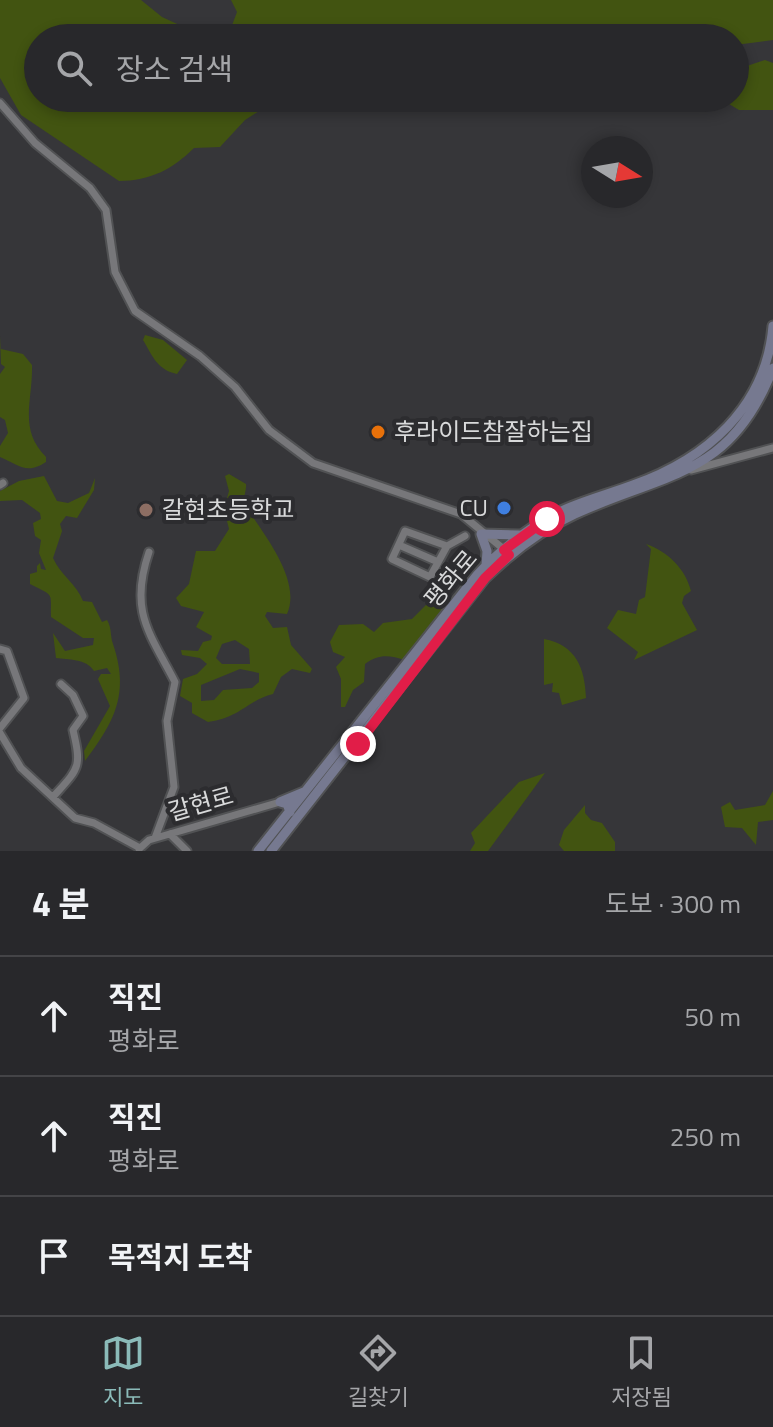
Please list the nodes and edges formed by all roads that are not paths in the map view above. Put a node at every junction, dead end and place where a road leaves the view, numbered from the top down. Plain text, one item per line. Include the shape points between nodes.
1 (0, 103) edge
2 (773, 326) edge
3 (773, 368) edge
4 (773, 448) edge
5 (691, 470) junction
6 (481, 534) junction
7 (522, 534) junction
8 (465, 536) dead end
9 (399, 545) junction
10 (447, 546) junction
11 (149, 552) dead end
12 (506, 552) junction
13 (438, 562) junction
14 (486, 565) junction
15 (0, 649) edge
16 (61, 684) dead end
17 (0, 730) edge
18 (307, 790) junction
19 (53, 797) junction
20 (280, 802) junction
21 (290, 812) junction
22 (170, 834) junction
23 (155, 838) junction
24 (139, 849) edge
25 (187, 851) edge
26 (258, 851) edge
27 (271, 851) edge

1 - 6 street via 35,143 90,188 106,210 115,272 135,311 200,356 235,387 269,430 313,463 461,514
2 - 7 main road, 평화로 via 755,390 713,443 674,468 561,511
3 - 5 main road, 평화로 via 743,425
4 - 5 street
5 - 12 main road, 평화로 via 577,513
6 - 7 main road
6 - 12 street
6 - 14 main road
7 - 12 main road, 평화로
8 - 10 street
9 - 10 street via 405,531
9 - 13 street
9 - 13 street via 392,559 430,577
10 - 13 street
11 - 23 street via 139,589 144,619 154,649 175,682 167,721 174,787
12 - 14 main road, 평화로
12 - 27 main road, 평화로
14 - 18 main road, 평화로
15 - 17 street via 13,662 24,698
16 - 19 street via 83,716 73,730 80,761
17 - 19 street via 21,768
18 - 20 main road
18 - 21 main road, 평화로
19 - 24 street via 75,818
20 - 21 main road
20 - 22 street, 갈현로
21 - 26 main road, 평화로
22 - 23 street, 갈현로
22 - 25 street
23 - 24 street, 갈현로

